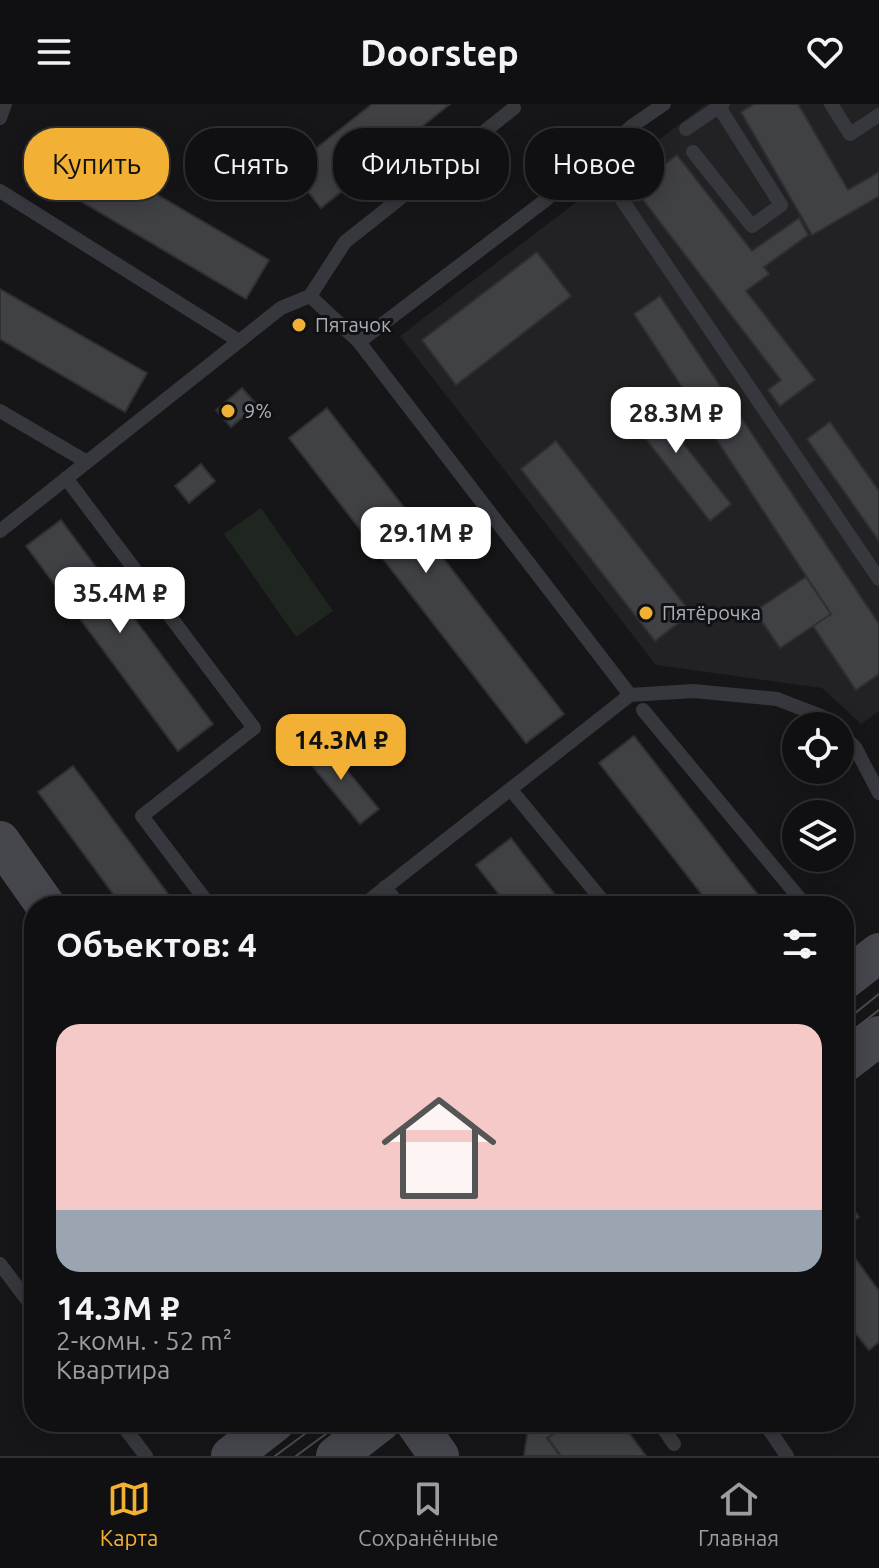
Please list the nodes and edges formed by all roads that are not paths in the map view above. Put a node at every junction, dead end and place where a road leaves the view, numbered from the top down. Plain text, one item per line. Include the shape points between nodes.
1 (5, 104) edge
2 (664, 104) edge
3 (831, 104) edge
4 (721, 105) edge
5 (514, 108) dead end
6 (879, 115) edge
7 (0, 118) edge
8 (630, 128) edge
9 (686, 129) dead end
10 (693, 152) dead end
11 (0, 191) edge
12 (546, 200) edge
13 (622, 200) edge
14 (310, 296) junction
15 (239, 341) junction
16 (359, 342) junction
17 (0, 411) edge
18 (87, 462) junction
19 (66, 478) junction
20 (0, 531) edge
21 (879, 579) edge
22 (630, 695) junction
23 (643, 710) dead end
24 (811, 712) edge
25 (854, 746) edge
26 (511, 790) junction
27 (879, 792) edge
28 (0, 841) edge
29 (385, 887) junction
30 (39, 896) edge
31 (202, 896) edge
32 (374, 896) edge
33 (392, 896) edge
34 (599, 896) edge
35 (798, 896) edge
36 (879, 1036) edge
37 (854, 1055) edge
38 (0, 1264) edge
39 (24, 1296) edge
40 (128, 1432) edge
41 (262, 1432) edge
42 (367, 1432) edge
43 (422, 1432) edge
44 (666, 1432) edge
45 (771, 1432) edge
46 (674, 1444) dead end
47 (146, 1456) edge
48 (231, 1456) edge
49 (336, 1456) edge
50 (439, 1456) edge
51 (787, 1456) edge

1 - 7 lane
2 - 8 lane
3 - 6 lane via 850,134
4 - 9 lane
4 - 10 lane via 781,205 752,226
5 - 14 lane via 345,242
11 - 15 lane
12 - 16 lane
13 - 21 lane
14 - 15 lane via 281,308
14 - 16 lane
15 - 18 lane
16 - 22 lane
17 - 18 lane
18 - 19 lane
19 - 20 lane
19 - 31 lane via 254,728 142,816
22 - 24 lane via 693,691 777,699
22 - 26 lane
23 - 35 lane
25 - 27 lane
26 - 29 lane
26 - 34 lane
28 - 30 main road
29 - 32 lane
29 - 33 lane
36 - 37 main road
38 - 39 lane
40 - 47 lane
41 - 48 main road
42 - 49 main road
43 - 50 main road
44 - 46 lane
45 - 51 lane

